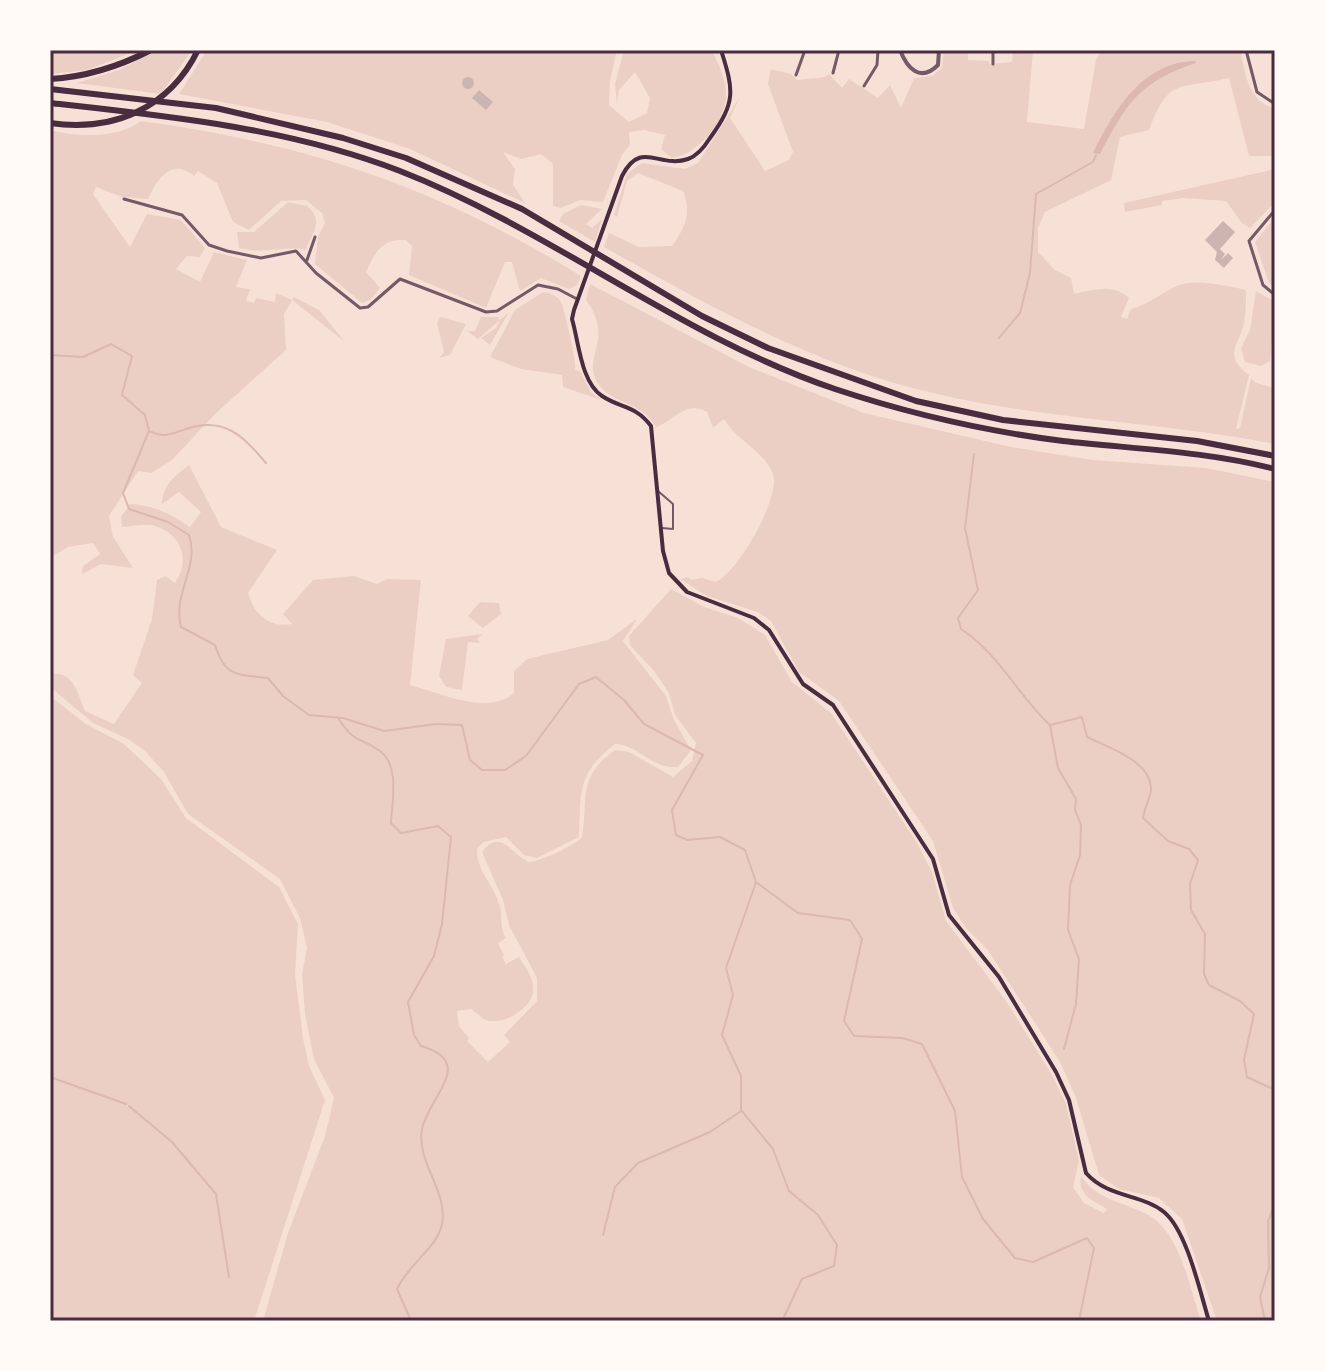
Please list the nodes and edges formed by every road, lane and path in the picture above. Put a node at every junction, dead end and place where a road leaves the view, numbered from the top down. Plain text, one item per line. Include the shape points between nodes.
1 (151, 50) edge
2 (198, 50) edge
3 (721, 50) edge
4 (805, 50) edge
5 (839, 50) edge
6 (878, 50) edge
7 (900, 50) edge
8 (939, 50) edge
9 (993, 50) edge
10 (1247, 50) edge
11 (993, 64) dead end
12 (833, 73) dead end
13 (796, 75) dead end
14 (50, 79) edge
15 (864, 86) dead end
16 (50, 89) edge
17 (50, 103) edge
18 (1275, 104) edge
19 (50, 123) edge
20 (124, 199) dead end
21 (1275, 210) edge
22 (315, 237) dead end
23 (307, 260) junction
24 (1275, 295) edge
25 (577, 299) junction
26 (1275, 456) edge
27 (1275, 469) edge
28 (658, 490) junction
29 (661, 528) junction
30 (1209, 1321) edge

1 - 14 highway via 118,67
2 - 19 highway via 170,92 143,110 85,127
3 - 25 main road via 732,93 723,120 692,158 669,161 643,155 629,164
4 - 13 street
5 - 12 street
6 - 15 street via 877,65
7 - 8 street via 907,67 919,74 934,69
9 - 11 street
10 - 18 street via 1257,92
16 - 26 highway via 216,108 406,158 522,209 702,316 834,375 916,401 1003,420 1197,441
17 - 27 highway via 278,135 400,171 515,225 759,358 832,388 964,426 1196,453
20 - 23 street via 182,215 209,245 261,258 296,251
21 - 24 street via 1249,241 1263,285
22 - 23 street
23 - 25 street via 360,308 400,279 486,312 497,311 538,285
25 - 28 main road via 572,319 587,376 600,395 640,411 651,426
28 - 29 main road
28 - 29 lane via 673,504 673,529
29 - 30 main road via 672,579 687,592 754,618 769,630 803,684 833,705 933,859 949,915 999,977 1056,1072 1069,1100 1086,1173 1117,1194 1162,1210 1175,1226

